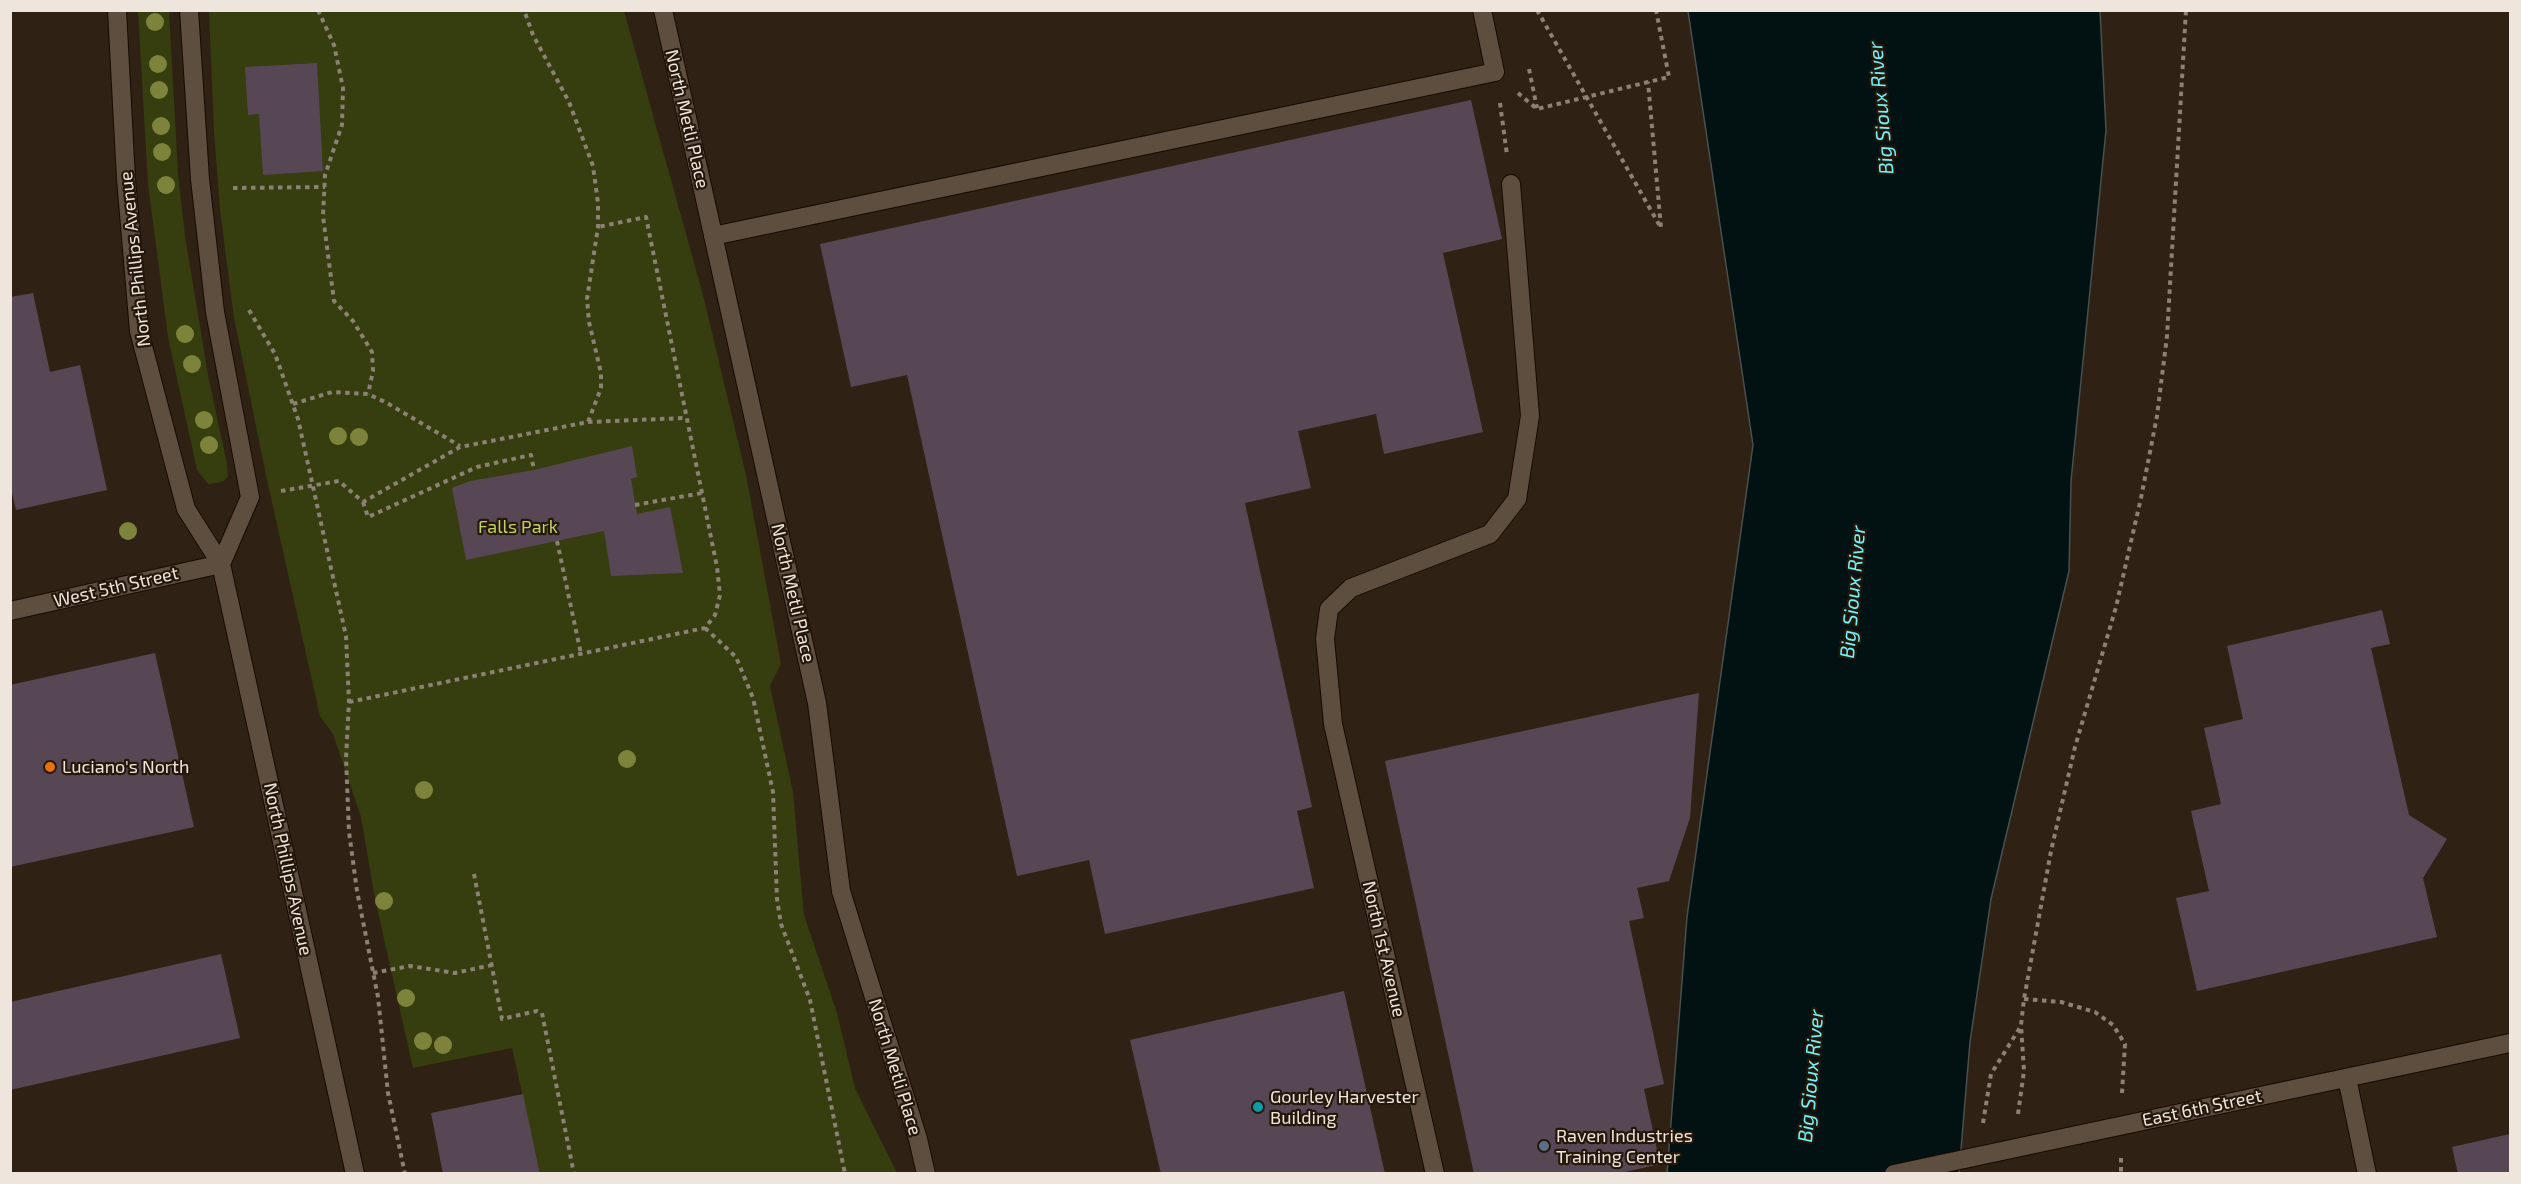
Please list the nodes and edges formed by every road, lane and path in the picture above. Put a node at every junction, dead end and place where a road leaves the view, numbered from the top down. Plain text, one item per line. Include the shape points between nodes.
1 (117, 10) edge
2 (189, 10) edge
3 (318, 10) edge
4 (524, 10) edge
5 (663, 10) edge
6 (1482, 10) edge
7 (1537, 10) edge
8 (1656, 10) edge
9 (2186, 10) edge
10 (1496, 72) junction
11 (1648, 82) junction
12 (1586, 97) junction
13 (1511, 184) joint
14 (325, 187) junction
15 (226, 188) dead end
16 (598, 227) junction
17 (713, 236) junction
18 (248, 309) dead end
19 (368, 394) junction
20 (293, 404) junction
21 (685, 418) junction
22 (588, 422) junction
23 (460, 447) junction
24 (534, 470) dead end
25 (314, 484) junction
26 (270, 493) dead end
27 (702, 493) junction
28 (363, 502) junction
29 (635, 505) dead end
30 (557, 541) dead end
31 (221, 564) junction
32 (10, 610) edge
33 (705, 628) junction
34 (581, 654) junction
35 (349, 702) junction
36 (474, 874) dead end
37 (492, 965) junction
38 (373, 974) junction
39 (2024, 999) junction
40 (2021, 1026) junction
41 (2511, 1043) edge
42 (2347, 1078) junction
43 (2016, 1123) dead end
44 (1983, 1126) dead end
45 (2119, 1126) junction
46 (355, 1173) edge
47 (405, 1173) edge
48 (574, 1173) edge
49 (845, 1173) edge
50 (926, 1173) edge
51 (1435, 1173) edge
52 (1894, 1173) edge
53 (2121, 1173) edge
54 (2367, 1173) edge

1 - 31 street, North Phillips Avenue via 139,331 186,509
2 - 31 street via 200,179 215,312 250,496
3 - 14 path via 334,45 343,88 342,125 325,175
4 - 16 path via 584,138 594,175
5 - 17 street, North Metli Place
6 - 10 street
7 - 12 path
8 - 11 path via 1669,77
9 - 39 path via 2167,336 2157,416 2116,607 2056,828
10 - 12 path via 1537,109
10 - 13 path
10 - 17 street
11 - 12 path
11 - 12 path via 1661,228
13 - 51 street, North 1st Avenue via 1530,416 1517,499 1490,534 1351,588 1329,609 1325,639 1333,724
14 - 15 path
14 - 19 path via 324,216 334,301 353,321 372,352
16 - 21 path via 646,217
16 - 22 path via 587,299 601,388
17 - 50 street, North Metli Place via 817,703 841,891
18 - 20 path via 275,354
19 - 20 path via 332,392
19 - 23 path
20 - 25 path
21 - 22 path
21 - 27 path
22 - 23 path
23 - 28 path
24 - 28 path via 531,455 477,467 368,517
25 - 26 path
25 - 28 path via 339,481
25 - 35 path via 346,636
27 - 29 path
27 - 33 path via 720,595 715,615
30 - 34 path
31 - 32 street, West 5th Street
31 - 46 street, North Phillips Avenue
33 - 34 path
33 - 49 path via 736,657 753,698 773,792 781,924 810,1000
34 - 35 path
35 - 38 path via 349,831
36 - 37 path
37 - 38 path via 455,973 410,966
37 - 48 path via 502,1019 542,1013
38 - 47 path via 388,1093
39 - 40 path
39 - 45 path via 2061,1002 2095,1012 2113,1025 2125,1044
40 - 43 path via 2025,1071
40 - 44 path via 1991,1074
41 - 42 street, East 6th Street
42 - 45 street, East 6th Street
42 - 54 street
45 - 52 street, East 6th Street, bridge
45 - 53 path

